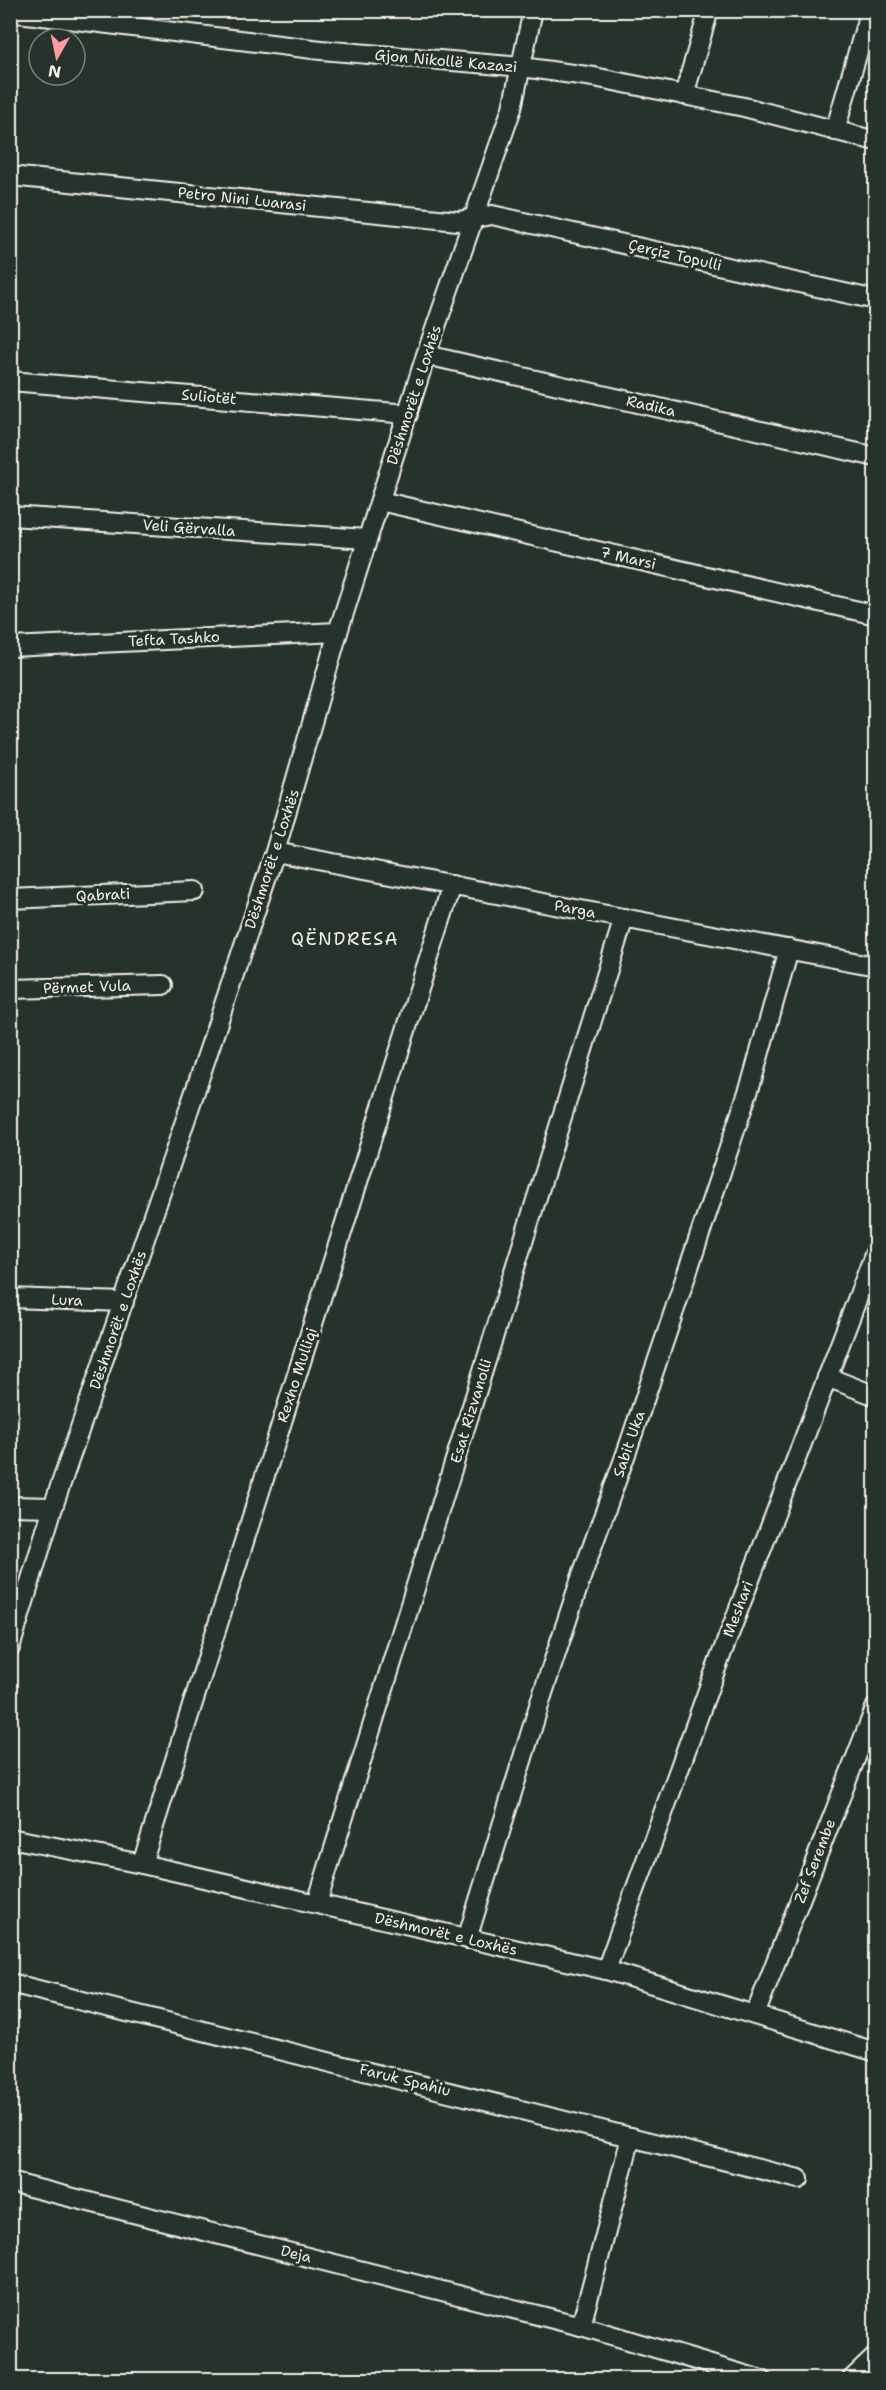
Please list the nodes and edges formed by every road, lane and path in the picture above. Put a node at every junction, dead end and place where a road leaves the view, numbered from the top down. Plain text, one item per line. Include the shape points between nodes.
1 (533, 10) edge
2 (709, 10) edge
3 (870, 10) edge
4 (10, 12) edge
5 (522, 67) junction
6 (684, 95) junction
7 (835, 131) junction
8 (876, 141) edge
9 (10, 176) edge
10 (474, 218) junction
11 (876, 300) edge
12 (426, 355) junction
13 (10, 381) edge
14 (408, 414) junction
15 (876, 457) edge
16 (380, 501) junction
17 (10, 516) edge
18 (367, 539) junction
19 (876, 615) edge
20 (338, 632) junction
21 (10, 647) edge
22 (275, 852) junction
23 (452, 885) junction
24 (195, 891) dead end
25 (10, 899) edge
26 (624, 918) junction
27 (789, 949) junction
28 (876, 966) edge
29 (163, 985) dead end
30 (10, 989) edge
31 (876, 1250) edge
32 (10, 1298) edge
33 (124, 1302) junction
34 (827, 1377) junction
35 (876, 1396) edge
36 (10, 1506) edge
37 (53, 1507) junction
38 (10, 1648) edge
39 (876, 1706) edge
40 (10, 1838) edge
41 (142, 1864) junction
42 (317, 1903) junction
43 (467, 1939) junction
44 (606, 1970) junction
45 (10, 1983) edge
46 (755, 2015) junction
47 (876, 2052) edge
48 (632, 2137) junction
49 (800, 2179) dead end
50 (10, 2182) edge
51 (582, 2326) junction
52 (876, 2356) edge
53 (762, 2379) edge
54 (851, 2379) edge

1 - 5 street, Dëshmorët e Loxhës
2 - 6 street
3 - 7 street
4 - 5 street, Gjon Nikollë Kazazi via 321,50
5 - 6 street, Gjon Nikollë Kazazi
5 - 10 street, Dëshmorët e Loxhës
6 - 7 street, Gjon Nikollë Kazazi
7 - 8 street, Gjon Nikollë Kazazi
9 - 10 street, Petro Nini Luarasi via 448,220
10 - 11 street, Çerçiz Topulli via 501,216
10 - 12 street, Dëshmorët e Loxhës
12 - 14 street, Dëshmorët e Loxhës
12 - 15 street, Radika
13 - 14 street, Suliotët
14 - 16 street, Dëshmorët e Loxhës
16 - 18 street, Dëshmorët e Loxhës
16 - 19 street, 7 Marsi
17 - 18 street, Veli Gërvalla
18 - 20 street, Dëshmorët e Loxhës
20 - 21 street, Tefta Tashko
20 - 22 street, Dëshmorët e Loxhës
22 - 23 street, Parga
22 - 33 street, Dëshmorët e Loxhës
23 - 26 street, Parga
23 - 41 street, Rexho Mulliqi
24 - 25 street, Qabrati
26 - 27 street, Parga
26 - 42 street, Esat Rizvanolli
27 - 28 street, Parga
27 - 43 street, Sabit Uka via 748,1091 576,1593
29 - 30 street, Përmet Vula
31 - 34 street, Meshari
32 - 33 street, Lura
33 - 37 street, Dëshmorët e Loxhës
34 - 35 street
34 - 44 street, Meshari
36 - 37 street
37 - 38 street, Dëshmorët e Loxhës
39 - 46 street, Zef Serembe
40 - 41 street, Dëshmorët e Loxhës
41 - 42 street, Dëshmorët e Loxhës
42 - 43 street, Dëshmorët e Loxhës
43 - 44 street, Dëshmorët e Loxhës
44 - 46 street, Dëshmorët e Loxhës
45 - 48 street, Faruk Spahiu
46 - 47 street, Dëshmorët e Loxhës
48 - 49 street, Faruk Spahiu
48 - 51 street
50 - 51 street, Deja
51 - 53 street, Deja
52 - 54 street

